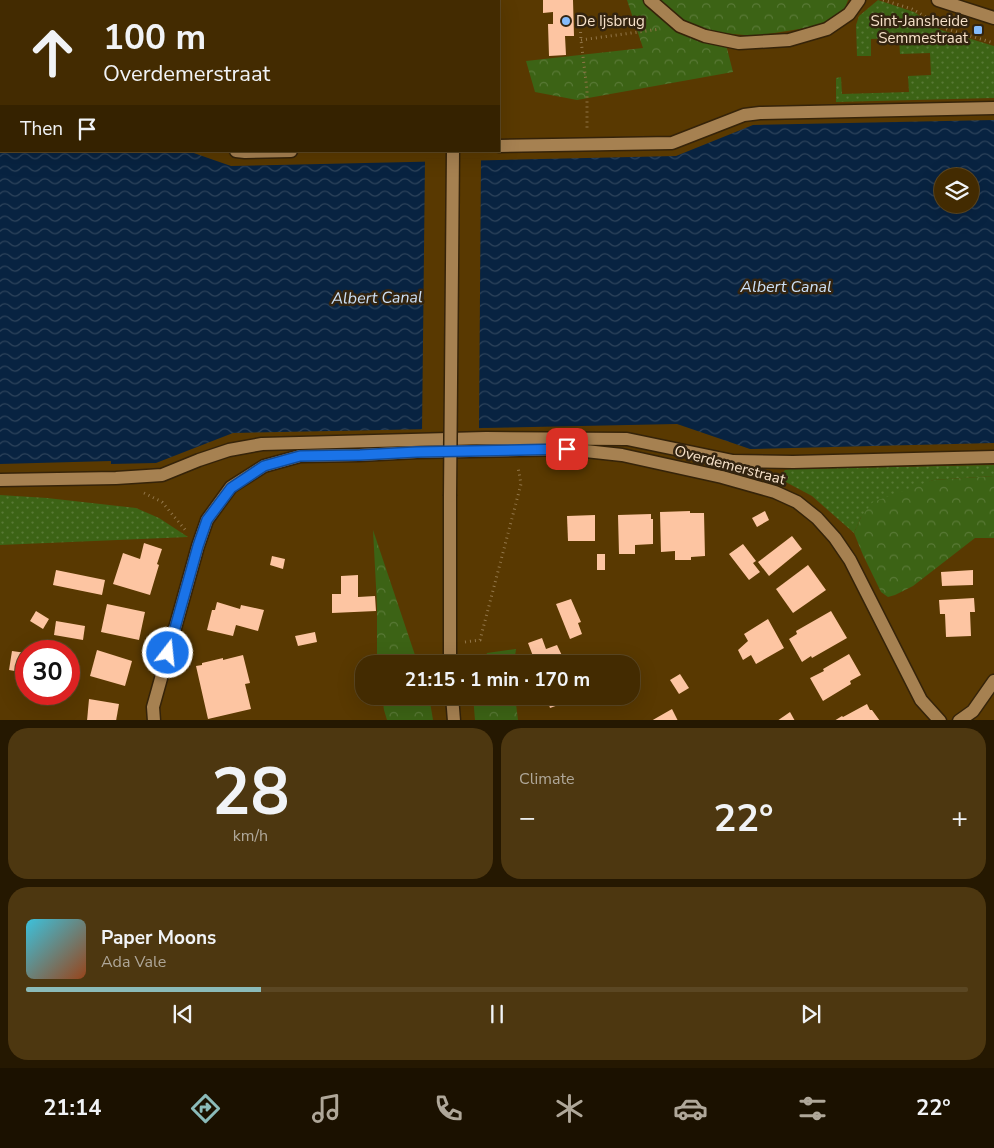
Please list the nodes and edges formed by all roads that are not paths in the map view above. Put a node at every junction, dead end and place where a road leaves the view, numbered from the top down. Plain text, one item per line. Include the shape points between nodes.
1 (650, 0) edge
2 (858, 0) edge
3 (938, 0) edge
4 (994, 18) edge
5 (994, 108) edge
6 (500, 146) edge
7 (453, 152) edge
8 (994, 457) edge
9 (0, 480) edge
10 (450, 655) edge
11 (994, 680) edge
12 (453, 705) edge
13 (154, 720) edge
14 (454, 720) edge
15 (940, 720) edge
16 (959, 720) edge

1 - 2 street via 680,26 705,36 739,43 789,40 827,30 849,14
3 - 4 street
5 - 6 street via 760,113 744,115 672,143
7 - 10 street, bridge
8 - 9 street via 733,462 627,439 486,438 262,444 229,450 162,475
11 - 16 street via 973,711
12 - 14 street
13 - 15 street, Overdemerstraat via 153,707 207,520 231,488 264,466 300,456 567,449 622,455 751,485 797,502 817,518 850,560 921,700

